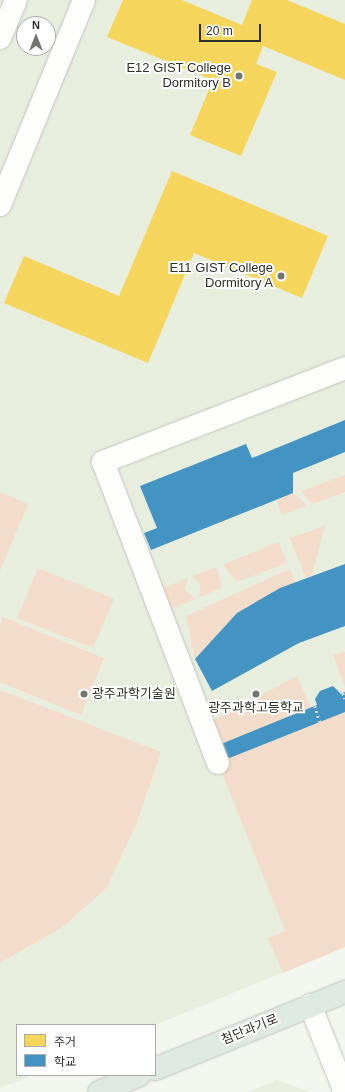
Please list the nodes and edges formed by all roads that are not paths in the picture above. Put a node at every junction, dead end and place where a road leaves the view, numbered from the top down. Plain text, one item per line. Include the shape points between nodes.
1 (16, 0) edge
2 (84, 0) edge
3 (0, 38) edge
4 (0, 205) edge
5 (345, 368) edge
6 (218, 763) dead end
7 (345, 992) edge
8 (310, 1005) junction
9 (156, 1069) edge
10 (138, 1076) edge
11 (99, 1092) edge
12 (345, 1092) edge

1 - 3 street
2 - 4 street
5 - 6 street via 103,462
7 - 8 main road, 첨단과기로
8 - 9 main road, 첨단과기로
8 - 12 street
10 - 11 main road

